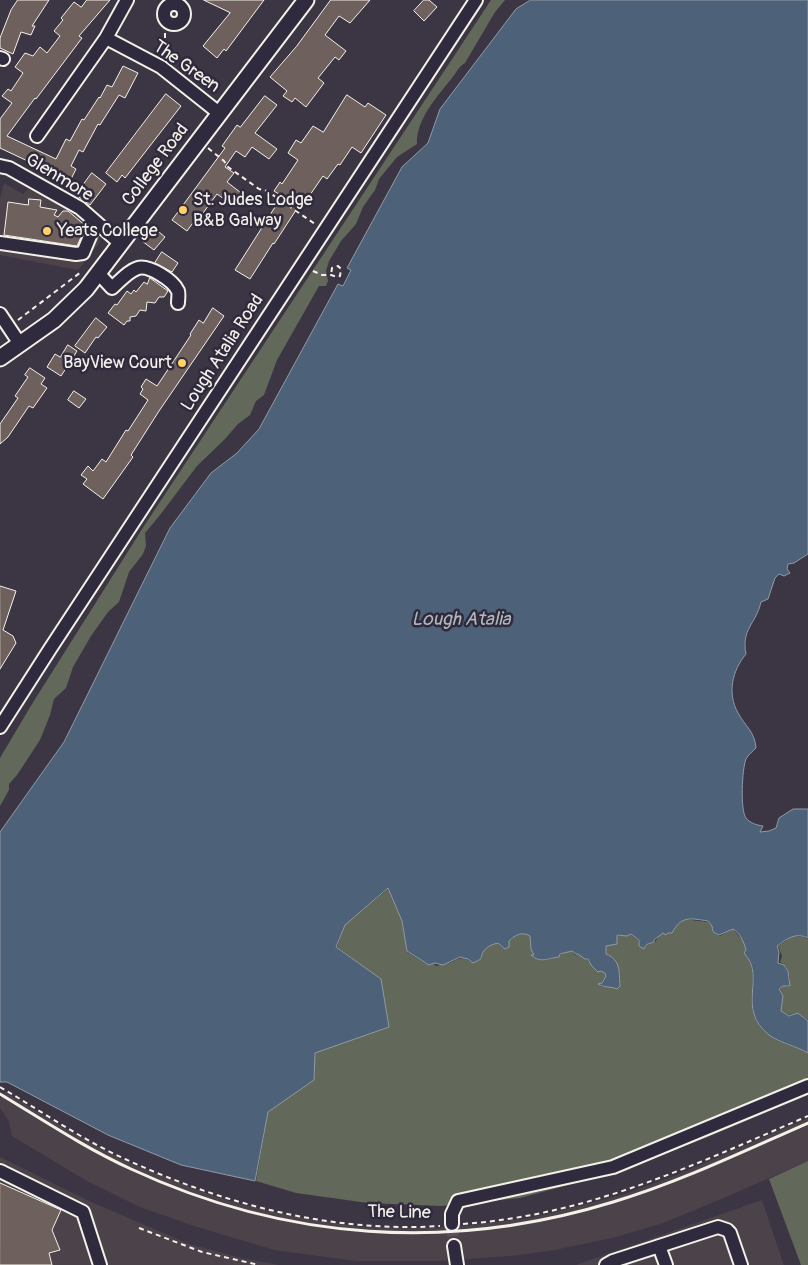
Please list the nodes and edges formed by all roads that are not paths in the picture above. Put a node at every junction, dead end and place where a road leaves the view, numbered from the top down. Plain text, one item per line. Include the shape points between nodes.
1 (127, 0) edge
2 (306, 0) edge
3 (476, 0) edge
4 (164, 3) edge
5 (106, 38) junction
6 (219, 113) junction
7 (37, 136) dead end
8 (0, 166) edge
9 (96, 222) junction
10 (0, 243) edge
11 (121, 244) junction
12 (98, 273) junction
13 (178, 303) dead end
14 (0, 314) edge
15 (20, 344) junction
16 (0, 358) edge
17 (0, 727) edge
18 (808, 1086) edge
19 (0, 1171) edge
20 (451, 1225) tunnel mouth
21 (454, 1246) tunnel mouth
22 (660, 1246) junction
23 (100, 1264) edge
24 (458, 1265) edge
25 (606, 1265) edge
26 (666, 1265) edge
27 (741, 1265) edge

1 - 5 street
2 - 6 main road, College Road
3 - 17 street, Lough Atalia Road
4 - 4 street, The Green via 165,19 173,24 180,23 184,11 180,6
5 - 6 street, The Green via 160,67
5 - 7 street
6 - 11 main road, College Road
8 - 9 street, Glenmore via 80,208
9 - 10 street via 83,253
9 - 11 street, Glenmore
11 - 12 main road, College Road
12 - 13 street via 112,288 129,272 145,267 162,275 178,291
12 - 15 main road, College Road via 66,310
14 - 15 street
15 - 16 main road, College Road
18 - 20 street via 613,1167 458,1201
19 - 23 street via 84,1212
21 - 24 street
22 - 25 street
22 - 26 street
22 - 27 street via 718,1227 730,1234

